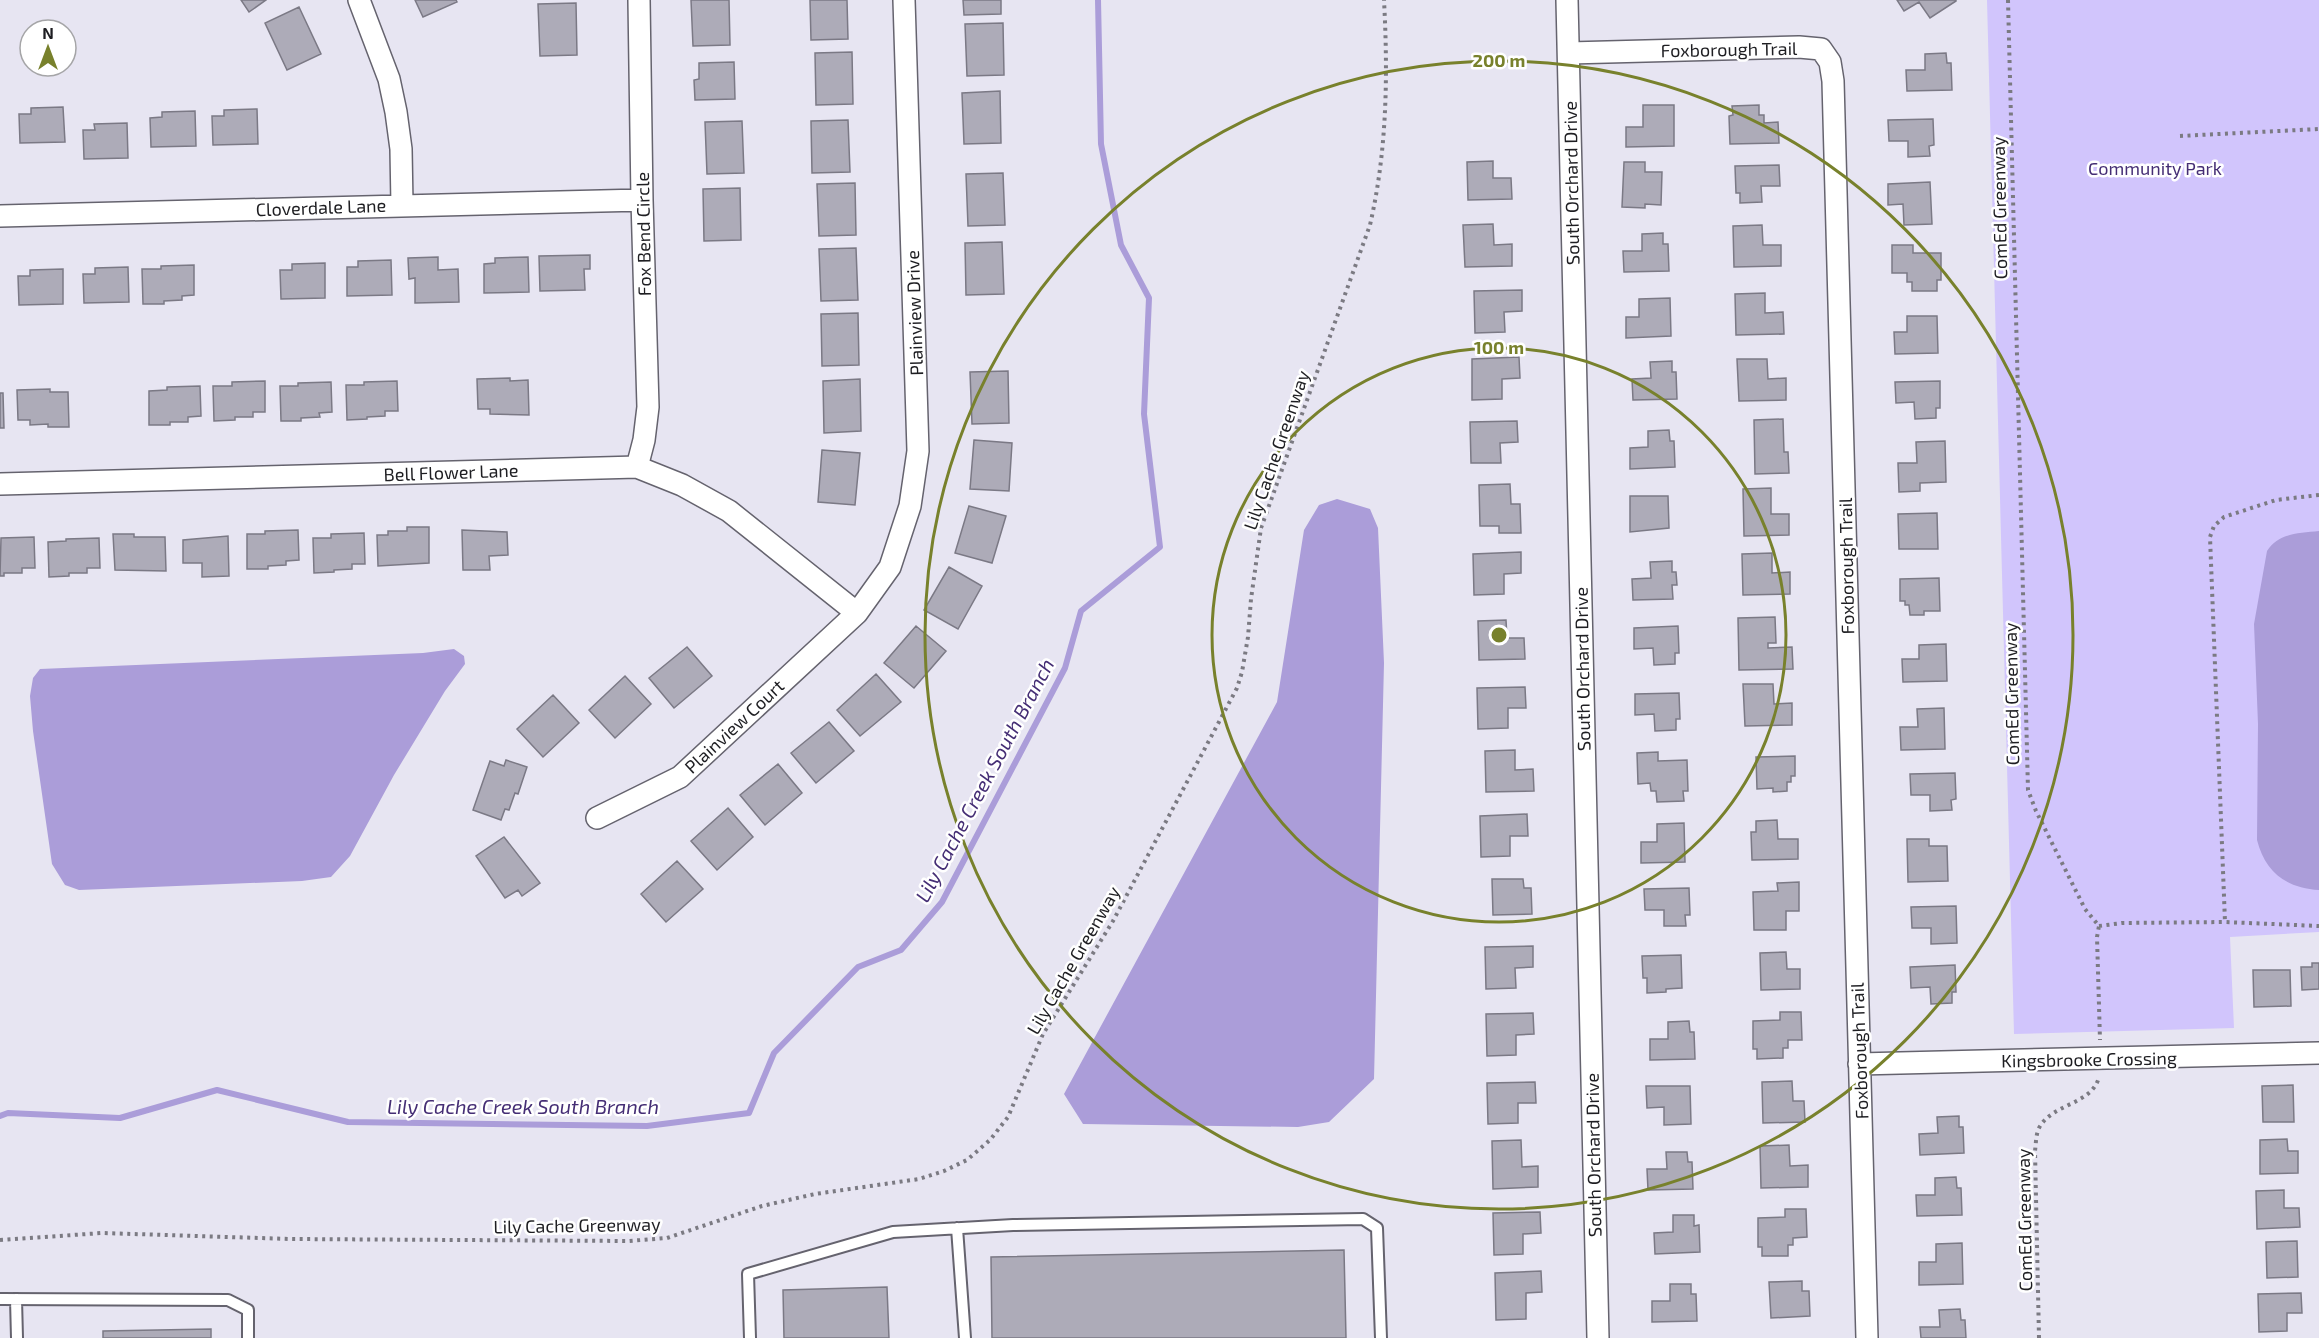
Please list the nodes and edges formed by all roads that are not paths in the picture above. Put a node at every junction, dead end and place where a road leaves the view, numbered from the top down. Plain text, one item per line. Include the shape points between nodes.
1 (359, 0) edge
2 (639, 0) edge
3 (904, 0) edge
4 (1567, 0) edge
5 (1569, 53) junction
6 (642, 200) junction
7 (402, 205) junction
8 (0, 216) edge
9 (637, 467) junction
10 (0, 484) edge
11 (857, 613) junction
12 (597, 818) dead end
13 (2319, 1053) edge
14 (1859, 1064) junction
15 (957, 1228) junction
16 (0, 1299) edge
17 (16, 1299) junction
18 (17, 1338) edge
19 (248, 1338) edge
20 (750, 1338) edge
21 (966, 1338) edge
22 (1381, 1338) edge
23 (1598, 1338) edge
24 (1867, 1338) edge

1 - 7 street via 391,90 401,148
2 - 6 street, Fox Bend Circle
3 - 11 street, Plainview Drive via 918,451 910,506 890,567
4 - 5 street, South Orchard Drive
5 - 14 street, Foxborough Trail via 1799,46 1821,49 1830,62
5 - 23 street, South Orchard Drive
6 - 7 street, Cloverdale Lane
6 - 9 street, Fox Bend Circle via 648,407
7 - 8 street, Cloverdale Lane
9 - 10 street, Bell Flower Lane
9 - 11 street, Bell Flower Lane via 682,485 729,511
11 - 12 street, Plainview Court via 680,777
13 - 14 street, Kingsbrooke Crossing
14 - 24 street, Foxborough Trail
15 - 20 lane via 893,1232 748,1274
15 - 21 lane
15 - 22 lane via 1363,1220 1377,1228
16 - 17 lane
17 - 18 lane
17 - 19 lane via 228,1300 248,1310

